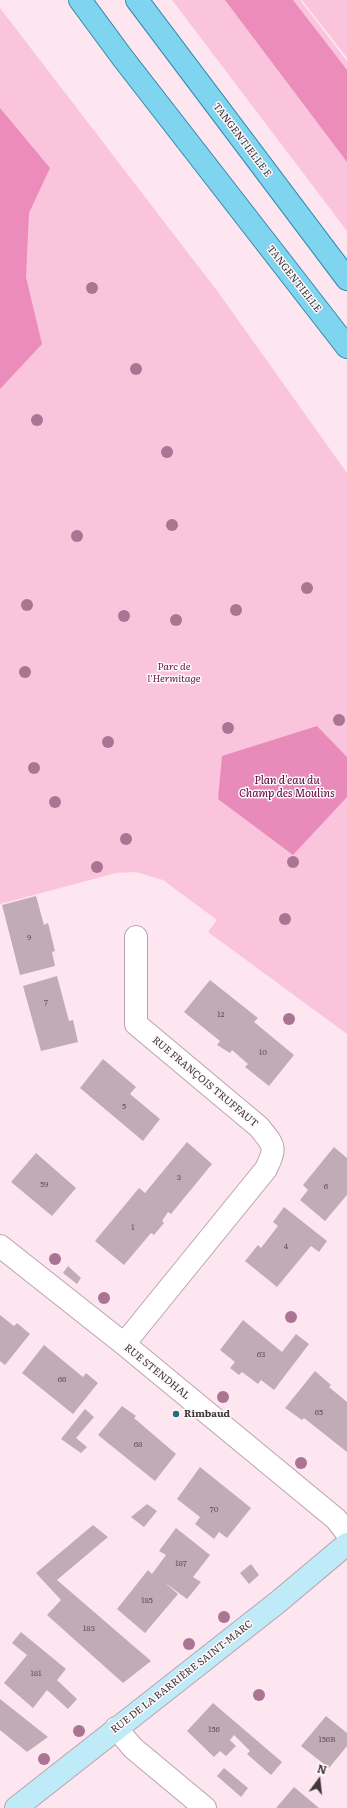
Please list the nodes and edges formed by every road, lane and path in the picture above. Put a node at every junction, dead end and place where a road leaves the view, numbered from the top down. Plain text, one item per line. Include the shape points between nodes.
1 (80, 0) edge
2 (137, 0) edge
3 (347, 279) edge
4 (347, 347) edge
5 (136, 937) dead end
6 (0, 1246) edge
7 (124, 1344) junction
8 (347, 1533) edge
9 (347, 1544) edge
10 (116, 1728) junction
11 (16, 1808) edge
12 (205, 1808) edge

1 - 4 main road, TANGENTIELLE
2 - 3 main road, TANGENTIELLE E
5 - 7 street, RUE FRANÇOIS TRUFFAUT via 136,1024 259,1127 272,1143 273,1154 266,1169
6 - 7 street, RUE STENDHAL
7 - 8 street, RUE STENDHAL via 336,1519
9 - 10 main road, RUE DE LA BARRIÈRE SAINT-MARC via 278,1602
10 - 11 main road, RUE DE LA BARRIÈRE SAINT-MARC
10 - 12 street via 133,1748

